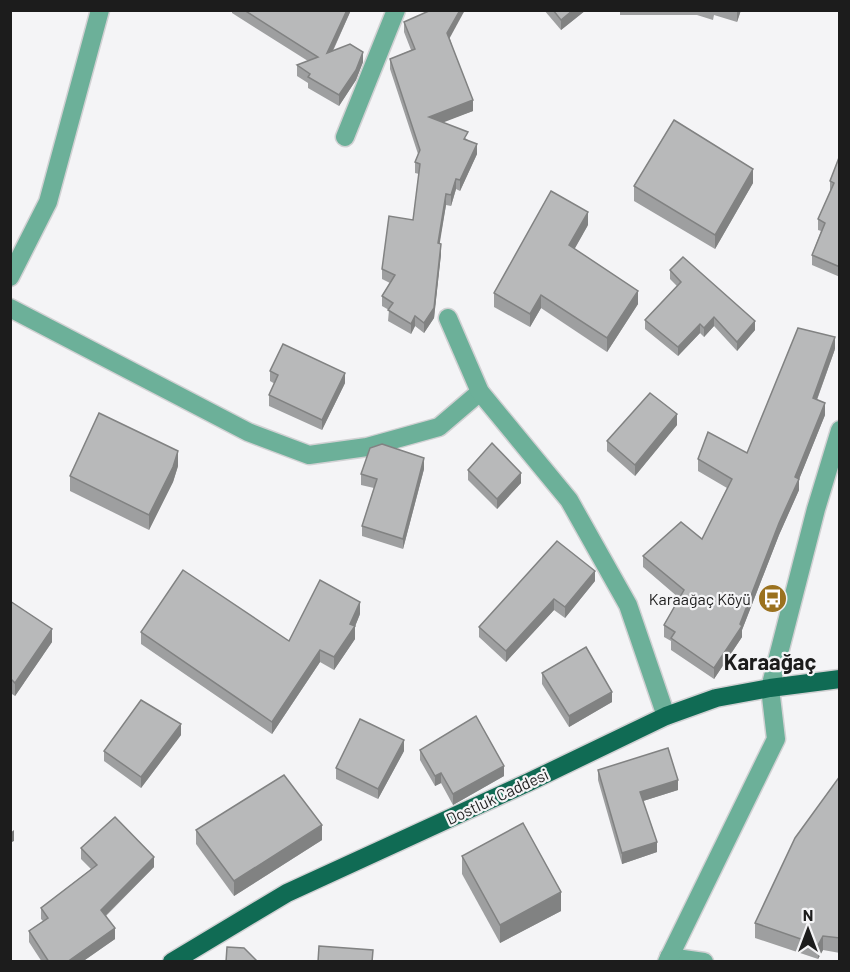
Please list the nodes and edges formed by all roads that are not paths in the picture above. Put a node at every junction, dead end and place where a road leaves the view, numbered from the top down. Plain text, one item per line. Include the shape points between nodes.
1 (100, 10) edge
2 (396, 10) edge
3 (345, 137) dead end
4 (10, 277) edge
5 (10, 308) edge
6 (448, 318) dead end
7 (480, 392) junction
8 (840, 430) edge
9 (840, 679) edge
10 (770, 688) junction
11 (666, 716) junction
12 (668, 959) edge
13 (171, 962) edge
14 (704, 962) edge

1 - 4 street via 48,202
2 - 3 street
5 - 7 street via 248,432 309,455 367,447 439,428
6 - 7 street
7 - 11 street via 569,500 628,605
8 - 10 street
9 - 10 main road, Dostluk Caddesi
10 - 11 main road, Dostluk Caddesi via 716,698
10 - 12 street via 776,739
11 - 13 main road, Dostluk Caddesi via 286,893
12 - 14 street

